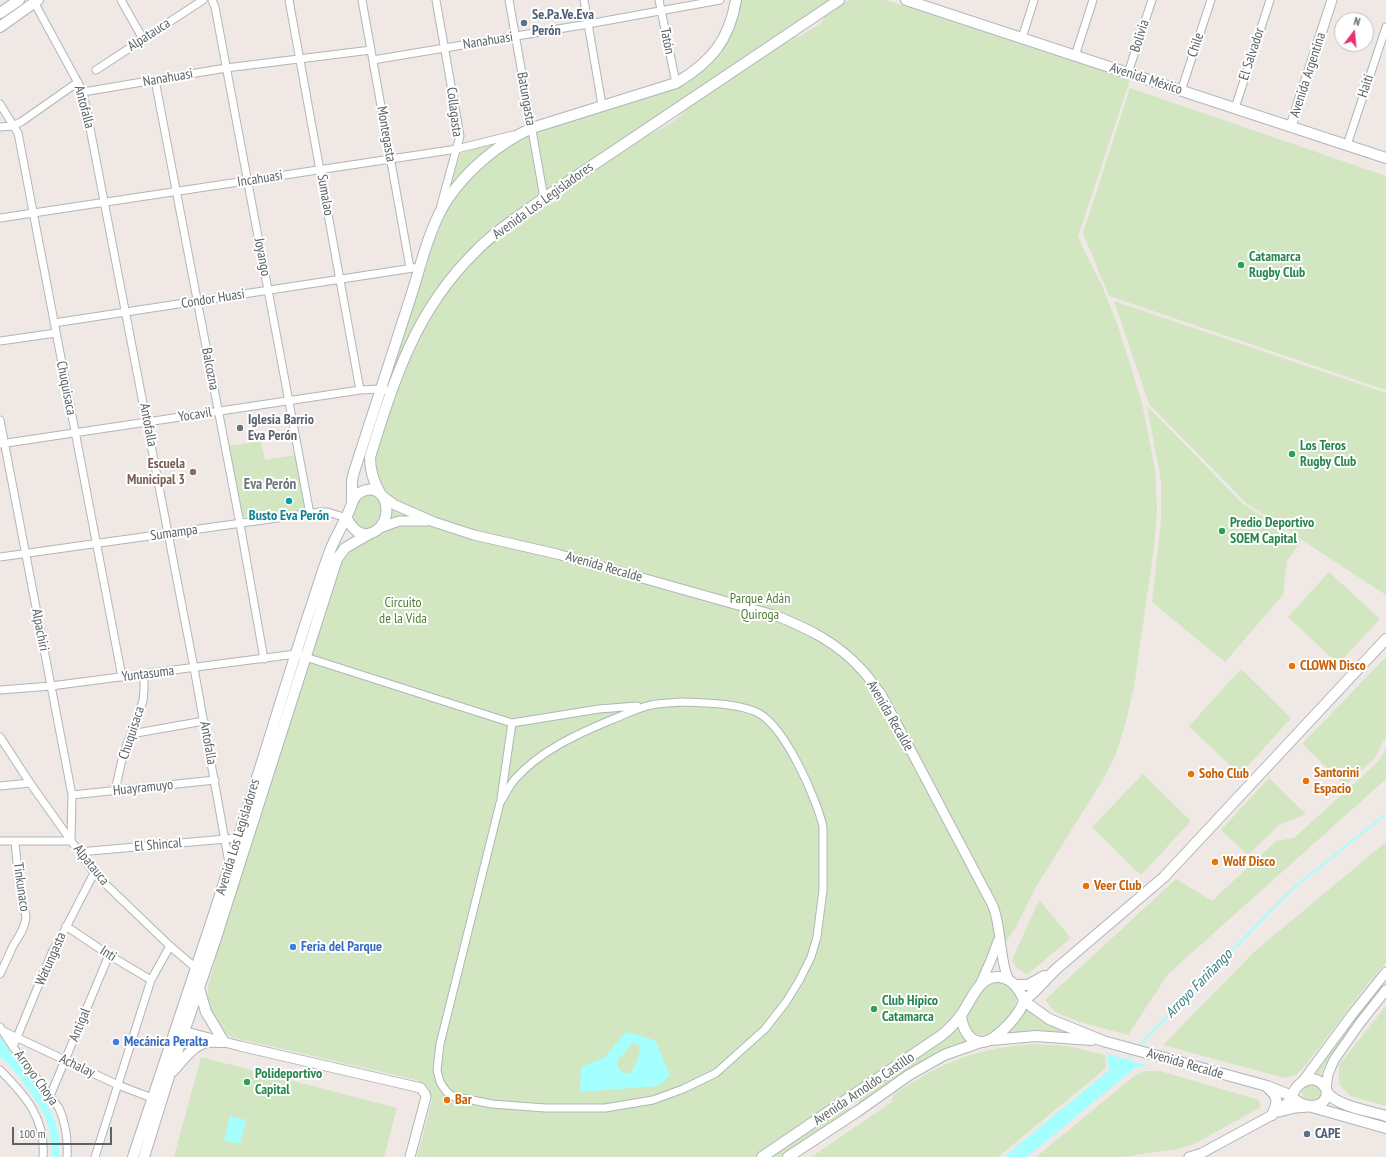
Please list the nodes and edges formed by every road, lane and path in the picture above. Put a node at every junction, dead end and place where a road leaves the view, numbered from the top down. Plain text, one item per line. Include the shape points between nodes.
1 (19, 0) edge
2 (121, 0) edge
3 (203, 0) edge
4 (212, 0) edge
5 (289, 0) edge
6 (362, 0) edge
7 (436, 0) edge
8 (509, 0) edge
9 (584, 0) edge
10 (659, 0) edge
11 (720, 0) edge
12 (736, 0) edge
13 (839, 0) edge
14 (906, 0) edge
15 (1034, 0) edge
16 (1093, 0) edge
17 (1152, 0) edge
18 (1211, 0) edge
19 (1270, 0) edge
20 (1332, 0) edge
21 (35, 1) edge
22 (917, 2) edge
23 (661, 11) junction
24 (0, 13) edge
25 (588, 24) junction
26 (0, 27) edge
27 (1386, 27) edge
28 (516, 36) junction
29 (1022, 38) junction
30 (143, 40) junction
31 (445, 48) junction
32 (371, 50) junction
33 (1075, 56) junction
34 (300, 59) junction
35 (373, 60) junction
36 (226, 68) junction
37 (96, 70) dead end
38 (1128, 73) junction
39 (155, 80) junction
40 (78, 82) junction
41 (676, 82) junction
42 (1181, 91) junction
43 (83, 92) junction
44 (0, 104) edge
45 (602, 105) junction
46 (1235, 108) junction
47 (12, 126) junction
48 (1291, 126) junction
49 (0, 127) edge
50 (532, 128) junction
51 (520, 134) junction
52 (1347, 145) junction
53 (457, 149) junction
54 (1386, 158) edge
55 (391, 159) junction
56 (320, 170) junction
57 (247, 180) junction
58 (176, 191) junction
59 (544, 198) junction
60 (105, 202) junction
61 (33, 213) junction
62 (0, 218) edge
63 (436, 222) junction
64 (415, 268) junction
65 (340, 279) junction
66 (268, 290) junction
67 (197, 301) junction
68 (126, 312) junction
69 (54, 323) junction
70 (56, 333) junction
71 (0, 341) edge
72 (380, 389) junction
73 (360, 390) junction
74 (391, 392) junction
75 (288, 401) junction
76 (218, 411) junction
77 (0, 420) edge
78 (147, 422) junction
79 (75, 433) junction
80 (2, 444) edge
81 (382, 495) junction
82 (352, 502) junction
83 (310, 514) junction
84 (347, 518) junction
85 (434, 522) junction
86 (240, 524) junction
87 (380, 528) junction
88 (168, 534) junction
89 (370, 534) junction
90 (96, 544) junction
91 (26, 554) junction
92 (0, 557) edge
93 (1386, 639) edge
94 (301, 656) junction
95 (264, 659) junction
96 (194, 668) junction
97 (144, 674) junction
98 (122, 677) junction
99 (51, 686) junction
100 (0, 690) edge
101 (652, 704) junction
102 (204, 721) junction
103 (512, 723) junction
104 (131, 734) junction
105 (0, 737) edge
106 (215, 780) junction
107 (30, 782) junction
108 (0, 786) edge
109 (115, 791) junction
110 (72, 796) junction
111 (500, 803) junction
112 (237, 838) junction
113 (225, 839) junction
114 (0, 841) edge
115 (71, 841) junction
116 (15, 842) junction
117 (79, 852) junction
118 (230, 864) junction
119 (94, 873) junction
120 (233, 885) junction
121 (66, 926) junction
122 (999, 937) junction
123 (170, 946) junction
124 (109, 955) junction
125 (1055, 970) junction
126 (200, 971) junction
127 (1386, 972) edge
128 (0, 974) edge
129 (151, 980) junction
130 (1011, 982) junction
131 (980, 985) junction
132 (199, 988) junction
133 (1386, 990) edge
134 (1024, 1001) junction
135 (961, 1015) junction
136 (2, 1029) edge
137 (180, 1030) junction
138 (17, 1038) junction
139 (985, 1041) junction
140 (1103, 1041) junction
141 (224, 1042) junction
142 (14, 1047) junction
143 (65, 1061) junction
144 (0, 1070) edge
145 (170, 1074) junction
146 (1301, 1083) junction
147 (118, 1085) junction
148 (1267, 1086) junction
149 (1327, 1090) junction
150 (50, 1096) junction
151 (1292, 1097) junction
152 (152, 1098) junction
153 (1311, 1107) junction
154 (1272, 1115) junction
155 (1386, 1116) edge
156 (1386, 1128) edge
157 (44, 1157) edge
158 (67, 1157) edge
159 (95, 1157) edge
160 (133, 1157) edge
161 (144, 1157) edge
162 (410, 1157) edge
163 (762, 1157) edge
164 (788, 1157) edge
165 (1189, 1157) edge

1 - 24 main road
2 - 30 street
3 - 30 street, Alpatauca
4 - 36 street, Joyango
5 - 34 street, Sumalao
6 - 32 street, Montegasta
7 - 31 street, Collagasta
8 - 28 street, Batungasta
9 - 25 street
10 - 23 street, Tatón
11 - 23 street, Nanahuasi
12 - 41 main road via 730,25 716,50 694,72
13 - 59 main road, Avenida Los Legisladores
14 - 22 main road, Avenida México
15 - 29 street
16 - 33 street
17 - 38 street, Bolivia
18 - 42 street, Chile
19 - 46 street, El Salvador
20 - 48 street, Avenida Argentina
21 - 26 main road
21 - 40 street, Antofalla
22 - 29 main road, Avenida México
23 - 25 street, Nanahuasi
23 - 41 street, Tatón
25 - 28 street, Nanahuasi
25 - 45 street
27 - 52 street, Haití
28 - 31 street, Nanahuasi
28 - 50 street, Batungasta
29 - 33 main road, Avenida México
30 - 37 street, Alpatauca
31 - 35 street, Nanahuasi
31 - 53 street, Collagasta via 460,136
32 - 34 street, Nanahuasi
32 - 35 street, Montegasta
33 - 38 main road, Avenida México
34 - 36 street, Nanahuasi
34 - 56 street, Sumalao
35 - 55 street, Montegasta
36 - 39 street, Nanahuasi
36 - 57 street, Joyango
38 - 42 main road, Avenida México
39 - 43 street, Nanahuasi
39 - 58 street, Balcozna
40 - 43 street, Antofalla
40 - 47 street
41 - 45 main road
42 - 46 main road, Avenida México
43 - 60 street, Antofalla
44 - 47 street, Chuquisaca
45 - 50 main road
46 - 48 main road, Avenida México
47 - 49 street
47 - 61 street, Chuquisaca via 18,133
48 - 52 main road, Avenida México
50 - 51 main road
50 - 59 street, Batungasta
51 - 53 street, Incahuasi
51 - 63 main road via 468,174 447,201
52 - 54 main road, Avenida México
53 - 55 street, Incahuasi
53 - 63 street, Collagasta
55 - 56 street, Incahuasi
55 - 64 street, Montegasta
56 - 57 street, Incahuasi
56 - 65 street, Sumalao
57 - 58 street, Incahuasi
57 - 66 street, Joyango
58 - 60 street, Incahuasi
58 - 67 street, Balcozna
59 - 74 main road, Avenida Los Legisladores via 475,251 453,275 422,320
60 - 61 street, Incahuasi
60 - 68 street, Antofalla
61 - 62 street, Incahuasi
61 - 69 street, Chuquisaca
63 - 64 main road
64 - 65 street, Condor Huasi
64 - 72 main road
65 - 66 street, Condor Huasi
65 - 73 street, Sumalao
66 - 67 street, Condor Huasi
66 - 75 street, Joyango
67 - 68 street, Condor Huasi
67 - 76 street, Balcozna
68 - 69 street, Condor Huasi
68 - 78 street, Antofalla
69 - 70 street, Chuquisaca
70 - 71 street
70 - 79 street, Chuquisaca
72 - 73 street, Yocavil
72 - 74 street, Yocavil
72 - 82 main road via 354,472
73 - 75 street, Yocavil
74 - 81 main road, Avenida Los Legisladores via 370,457 370,469
75 - 76 street, Yocavil
75 - 83 street, Joyango
76 - 78 street, Yocavil
76 - 86 street, Balcozna
77 - 80 street, Alpachiri
78 - 79 street, Yocavil
78 - 88 street, Antofalla
79 - 80 street, Yocavil
79 - 90 street, Chuquisaca
80 - 91 street, Alpachiri
81 - 82 main road via 374,490 363,491
81 - 85 street, Avenida Recalde via 395,505
81 - 87 main road via 387,513
82 - 84 main road
83 - 84 street, Sumampa via 327,512
83 - 86 street, Sumampa
84 - 89 main road via 358,532
84 - 94 main road, Avenida Los Legisladores via 332,547
85 - 87 street, Avenida Recalde via 406,520
85 - 122 street, Avenida Recalde via 777,616 821,636 843,651 881,694 993,906
86 - 88 street, Sumampa
86 - 95 street, Balcozna
87 - 89 main road
88 - 90 street, Sumampa
88 - 96 street, Antofalla
89 - 94 main road, Avenida Los Legisladores via 345,548 338,558
90 - 91 street, Sumampa
90 - 98 street, Chuquisaca
91 - 92 street, Sumampa
91 - 99 street, Alpachiri
93 - 125 main road via 1164,877
94 - 95 street, Yuntasuma
94 - 103 street
94 - 112 main road, Avenida Los Legisladores
94 - 120 main road, Avenida Los Legisladores
95 - 96 street, Yuntasuma
96 - 97 street, Yuntasuma
96 - 102 street, Antofalla
97 - 98 street, Yuntasuma
97 - 104 street, Chuquisaca via 143,701
98 - 99 street, Yuntasuma
99 - 100 street, Yuntasuma
99 - 110 street, Alpachiri
101 - 103 street via 599,709
101 - 111 street via 591,728 547,752 513,780
101 - 111 street via 710,703 755,712 765,718 777,729 802,773 815,800 823,827 823,890 817,937 811,957 786,1002 765,1029 716,1073 653,1100 605,1108 545,1108 492,1104 452,1096 446,1091 437,1070 440,1044
102 - 104 street
102 - 106 street, Antofalla
103 - 111 street
104 - 109 street, Chuquisaca
105 - 107 street, Alpatauca
106 - 109 street, Huayramuyo
106 - 113 street, Antofalla
107 - 108 street
107 - 115 street, Alpatauca
109 - 110 street, Huayramuyo
110 - 115 street, Alpachiri
112 - 113 street, El Shincal
112 - 118 main road, Avenida Los Legisladores
113 - 117 street, El Shincal
113 - 118 street, Antofalla
114 - 116 street
115 - 116 street
115 - 117 street, Alpatauca
116 - 128 street, Tinkunaco via 26,923
117 - 119 street, Alpatauca
118 - 120 street, Antofalla
118 - 126 main road, Avenida Los Legisladores
119 - 121 street, Watungasta
119 - 123 street, Alpatauca
120 - 126 main road, Avenida Los Legisladores
121 - 124 street, Inti
121 - 138 street, Watungasta via 52,950
122 - 130 street, Avenida Recalde via 1003,967
122 - 131 street, Avenida Recalde
123 - 126 street, Alpatauca
123 - 129 street
124 - 129 street, Inti
124 - 143 street, Antigal
125 - 130 main road via 1028,985
125 - 134 main road
126 - 132 main road, Avenida Los Legisladores
126 - 137 main road, Avenida Los Legisladores
127 - 146 street
129 - 147 street
130 - 131 main road via 994,977
130 - 134 main road
131 - 135 main road
132 - 137 main road, Avenida Los Legisladores
132 - 141 main road via 206,1012
133 - 149 street via 1334,1060 1328,1074
134 - 139 main road via 1013,1019 995,1036
134 - 140 main road, Avenida Recalde via 1049,1019
135 - 139 main road via 964,1029 974,1039
135 - 163 main road, Avenida Arnoldo Castillo via 942,1035 924,1048
136 - 138 street, Achalay
136 - 142 street, Arroyo Choya
137 - 141 street
137 - 145 main road, Avenida Los Legisladores
137 - 152 main road, Avenida Los Legisladores
138 - 142 street, Watungasta
138 - 143 street, Achalay
139 - 140 main road, Avenida Recalde via 1036,1036
139 - 164 main road, Avenida Arnoldo Castillo via 944,1055 909,1075
140 - 148 main road, Avenida Recalde
141 - 145 main road via 205,1042 198,1046
141 - 162 street via 418,1086 424,1090 426,1097
142 - 150 street, Arroyo Choya
143 - 147 street, Achalay
143 - 150 street, Antigal
144 - 157 street via 27,1100 36,1115 41,1128
145 - 161 main road, Avenida Los Legisladores
146 - 148 main road, Avenida Recalde
146 - 149 main road via 1315,1079
146 - 151 main road
147 - 152 street, Achalay
147 - 159 street
148 - 151 main road, Avenida Recalde
148 - 154 main road via 1276,1098 1277,1104
149 - 153 main road via 1325,1100
149 - 155 main road via 1332,1098 1340,1102
150 - 158 street, Arroyo Choya via 63,1118 68,1141
151 - 153 main road via 1299,1103
151 - 154 street
152 - 160 main road, Avenida Los Legisladores
153 - 154 street via 1295,1108
153 - 156 main road
154 - 165 street via 1202,1153

